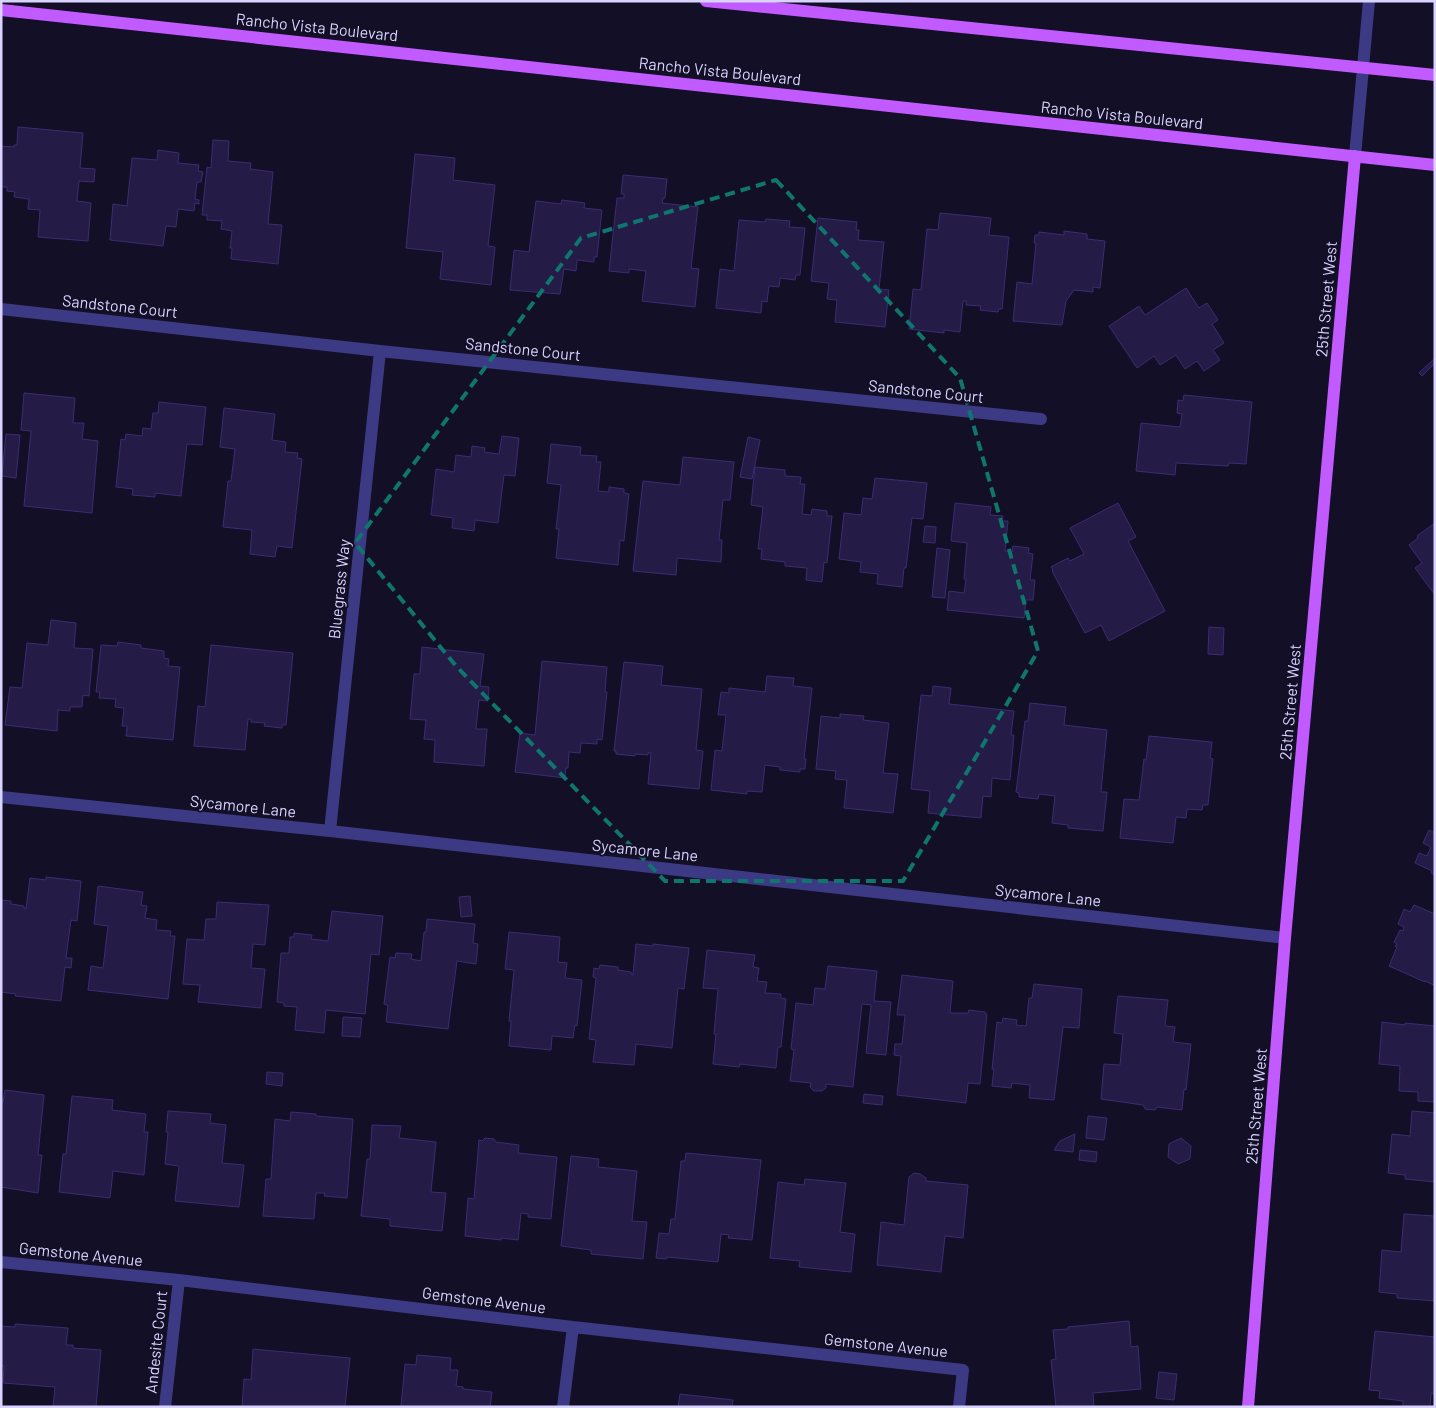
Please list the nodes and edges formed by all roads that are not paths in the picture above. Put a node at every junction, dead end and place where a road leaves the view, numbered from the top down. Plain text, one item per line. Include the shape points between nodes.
1 (706, 1) edge
2 (1368, 1) edge
3 (1, 10) edge
4 (1364, 67) junction
5 (1435, 75) edge
6 (1355, 156) junction
7 (1435, 166) edge
8 (1, 309) edge
9 (380, 351) junction
10 (1041, 419) dead end
11 (1, 797) edge
12 (330, 831) junction
13 (1285, 938) junction
14 (1, 1262) edge
15 (180, 1280) junction
16 (573, 1327) junction
17 (165, 1407) edge
18 (563, 1407) edge
19 (959, 1407) edge
20 (1248, 1407) edge

1 - 4 main road
2 - 4 street, 25th Street West
3 - 6 main road, Rancho Vista Boulevard
4 - 5 main road
4 - 6 street, 25th Street West
6 - 7 main road, Rancho Vista Boulevard
6 - 13 main road, 25th Street West
8 - 9 street, Sandstone Court
9 - 10 street, Sandstone Court
9 - 12 street, Bluegrass Way
11 - 12 street, Sycamore Lane
12 - 13 street, Sycamore Lane
13 - 20 main road, 25th Street West
14 - 15 street, Gemstone Avenue
15 - 16 street, Gemstone Avenue
15 - 17 street, Andesite Court
16 - 18 street
16 - 19 street, Gemstone Avenue via 963,1370

